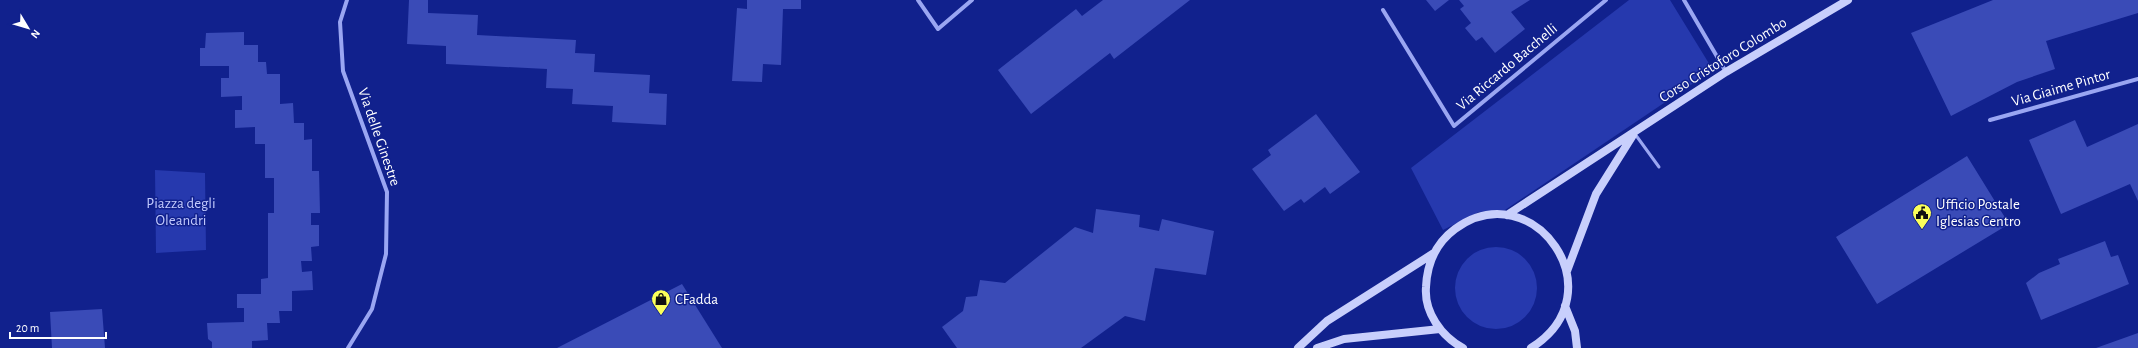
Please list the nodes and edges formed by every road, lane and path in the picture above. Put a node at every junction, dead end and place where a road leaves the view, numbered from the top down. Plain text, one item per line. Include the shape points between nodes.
1 (348, 0) edge
2 (918, 0) edge
3 (972, 0) edge
4 (1606, 0) edge
5 (1684, 0) edge
6 (1848, 0) edge
7 (1383, 10) dead end
8 (1726, 72) junction
9 (2138, 79) edge
10 (1990, 120) dead end
11 (1634, 132) junction
12 (1659, 167) dead end
13 (1507, 215) junction
14 (1434, 253) junction
15 (1567, 271) junction
16 (1564, 306) junction
17 (1440, 329) junction
18 (348, 348) edge
19 (1298, 348) edge
20 (1317, 348) edge
21 (1463, 348) edge
22 (1531, 348) edge
23 (1577, 348) edge

1 - 18 street, Via delle Ginestre via 340,22 343,71 387,192 386,254 372,309
2 - 3 street via 938,29
4 - 7 street, Via Riccardo Bacchelli via 1454,126
5 - 8 street
6 - 8 street, Corso Cristoforo Colombo
8 - 11 street, Corso Cristoforo Colombo
9 - 10 street, Via Giaime Pintor
11 - 12 lane
11 - 13 street, Corso Cristoforo Colombo
11 - 15 street, Corso Cristoforo Colombo via 1596,194
13 - 14 street, Corso Cristoforo Colombo via 1485,215 1465,222 1447,235
13 - 15 street, Corso Cristoforo Colombo via 1528,221 1546,234 1560,251
14 - 17 street, Corso Cristoforo Colombo via 1427,271 1426,292 1430,311
14 - 19 street, Corso Cristoforo Colombo via 1327,321
15 - 16 street, Corso Cristoforo Colombo via 1568,296
16 - 22 street, Corso Cristoforo Colombo via 1560,319 1545,339
16 - 23 street via 1575,331
17 - 20 street via 1344,338
17 - 21 street, Corso Cristoforo Colombo

